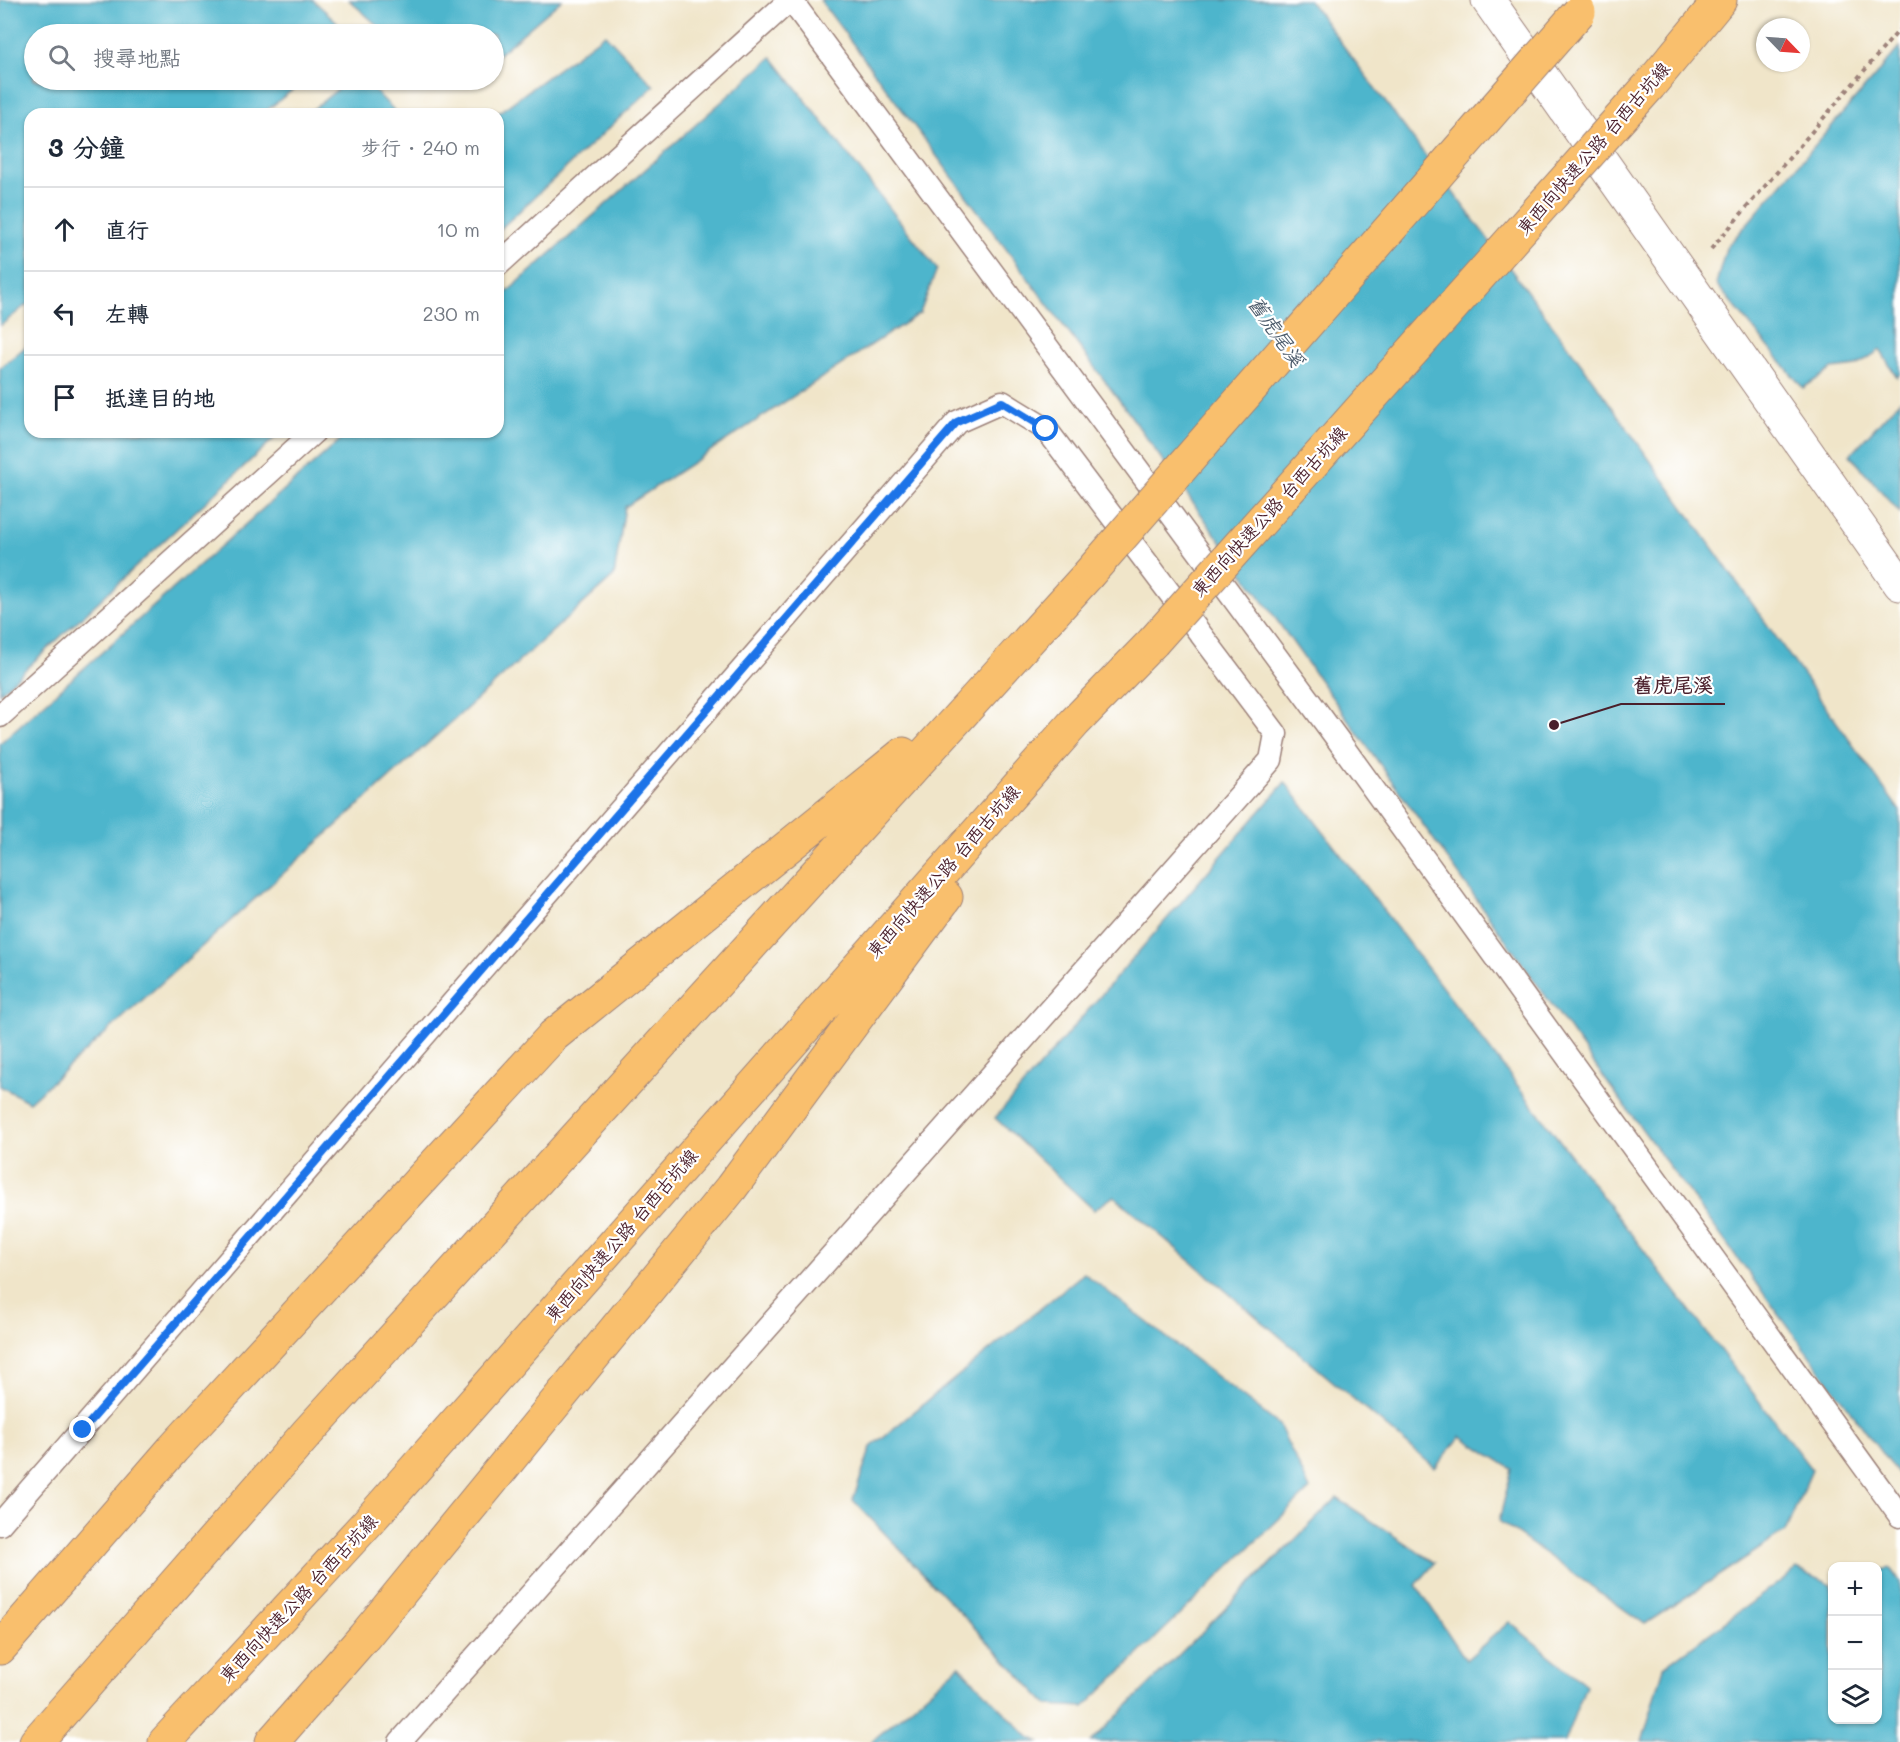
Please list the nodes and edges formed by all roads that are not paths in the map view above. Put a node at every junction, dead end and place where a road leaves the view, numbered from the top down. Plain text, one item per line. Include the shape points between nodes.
1 (790, 0) edge
2 (1488, 0) edge
3 (1720, 0) edge
4 (1585, 6) edge
5 (504, 260) edge
6 (307, 438) edge
7 (1900, 584) edge
8 (986, 687) junction
9 (0, 716) edge
10 (1075, 722) junction
11 (1900, 1516) edge
12 (0, 1524) edge
13 (0, 1648) edge
14 (36, 1742) edge
15 (165, 1742) edge
16 (272, 1742) edge
17 (400, 1742) edge

1 - 5 lane
1 - 11 lane via 1338,740
2 - 7 street
3 - 10 highway, 東西向快速公路 台西古坑線, bridge via 1650,85 1153,642
4 - 8 highway, bridge
6 - 9 lane
8 - 13 highway via 553,1036 173,1449
8 - 14 highway via 308,1432
10 - 15 highway, 東西向快速公路 台西古坑線 via 367,1523
10 - 16 highway via 731,1188 364,1637
12 - 17 lane via 957,422 1002,402 1046,429 1276,734 1271,760

